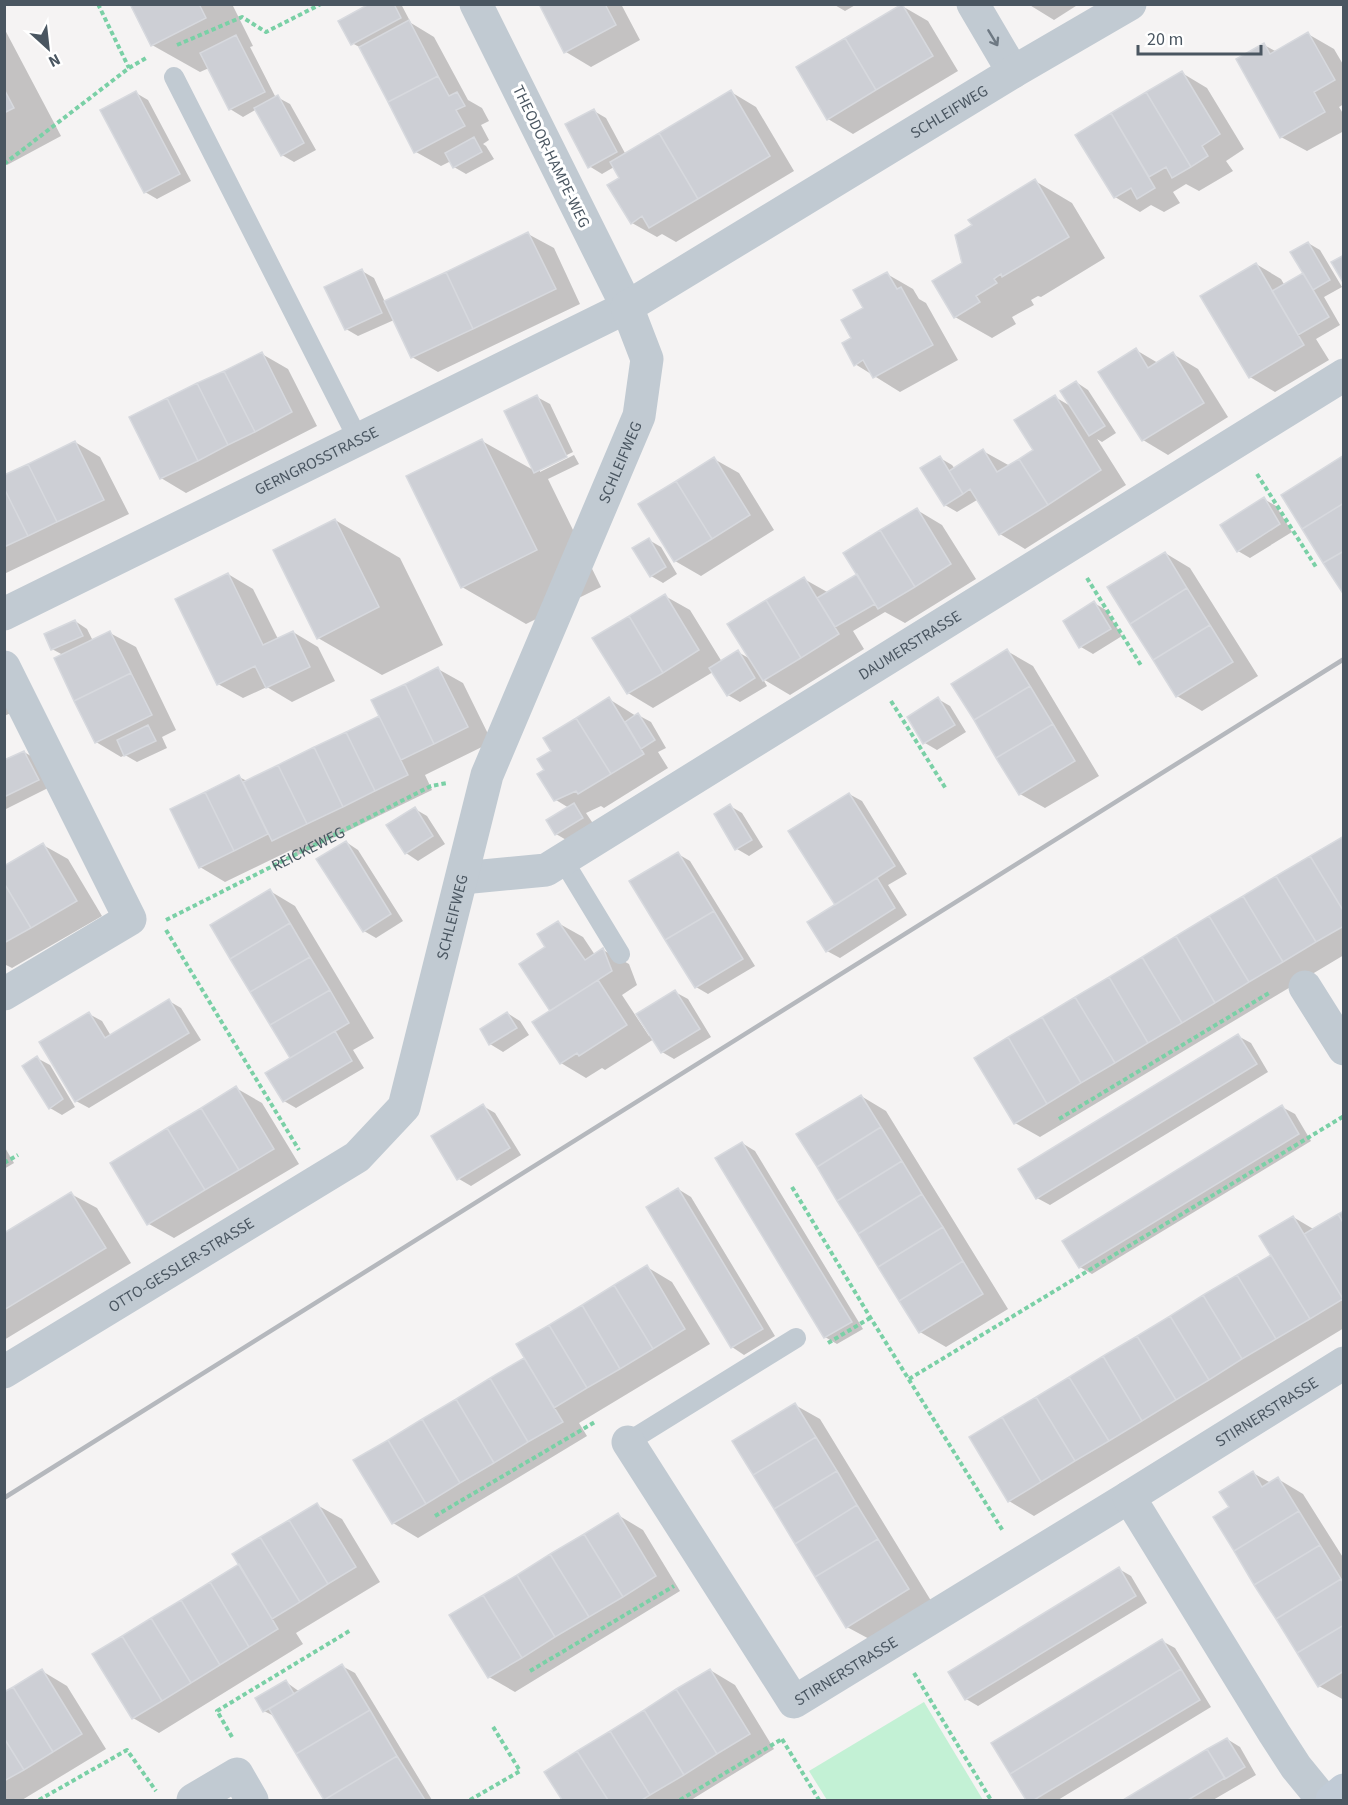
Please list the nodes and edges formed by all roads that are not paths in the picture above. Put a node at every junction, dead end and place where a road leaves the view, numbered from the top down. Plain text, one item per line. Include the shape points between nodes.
1 (476, 4) edge
2 (973, 4) edge
3 (1130, 4) edge
4 (1013, 72) junction
5 (174, 77) dead end
6 (627, 307) junction
7 (1344, 375) edge
8 (358, 439) junction
9 (4, 614) edge
10 (4, 667) edge
11 (563, 860) junction
12 (462, 878) junction
13 (620, 954) dead end
14 (1305, 987) road end
15 (4, 994) edge
16 (1344, 1049) edge
17 (357, 1158) joint
18 (796, 1338) road end
19 (1344, 1364) edge
20 (4, 1372) edge
21 (628, 1442) joint
22 (1129, 1497) junction
23 (244, 1787) edge
24 (1344, 1790) edge
25 (193, 1800) edge
26 (1323, 1800) edge
27 (1332, 1800) edge

1 - 6 street, THEODOR-HAMPE-WEG
2 -> 4 street
3 - 4 street, SCHLEIFWEG
4 - 6 street, SCHLEIFWEG
5 - 8 lane
6 - 8 street, GERNGROSSTRASSE
6 - 12 street, SCHLEIFWEG via 646,359 639,416 488,775
7 - 11 street, DAUMERSTRASSE
8 - 9 street, GERNGROSSTRASSE
10 - 15 street via 130,919
11 - 12 street, DAUMERSTRASSE via 546,870
11 - 13 lane
12 - 17 street, SCHLEIFWEG via 404,1107
14 - 16 street
17 - 20 street, OTTO-GESSLER-STRASSE
18 - 21 lane
19 - 22 street, STIRNERSTRASSE
21 - 22 street, STIRNERSTRASSE via 794,1702
22 - 26 street via 1274,1733
23 - 25 street
24 - 27 main road

